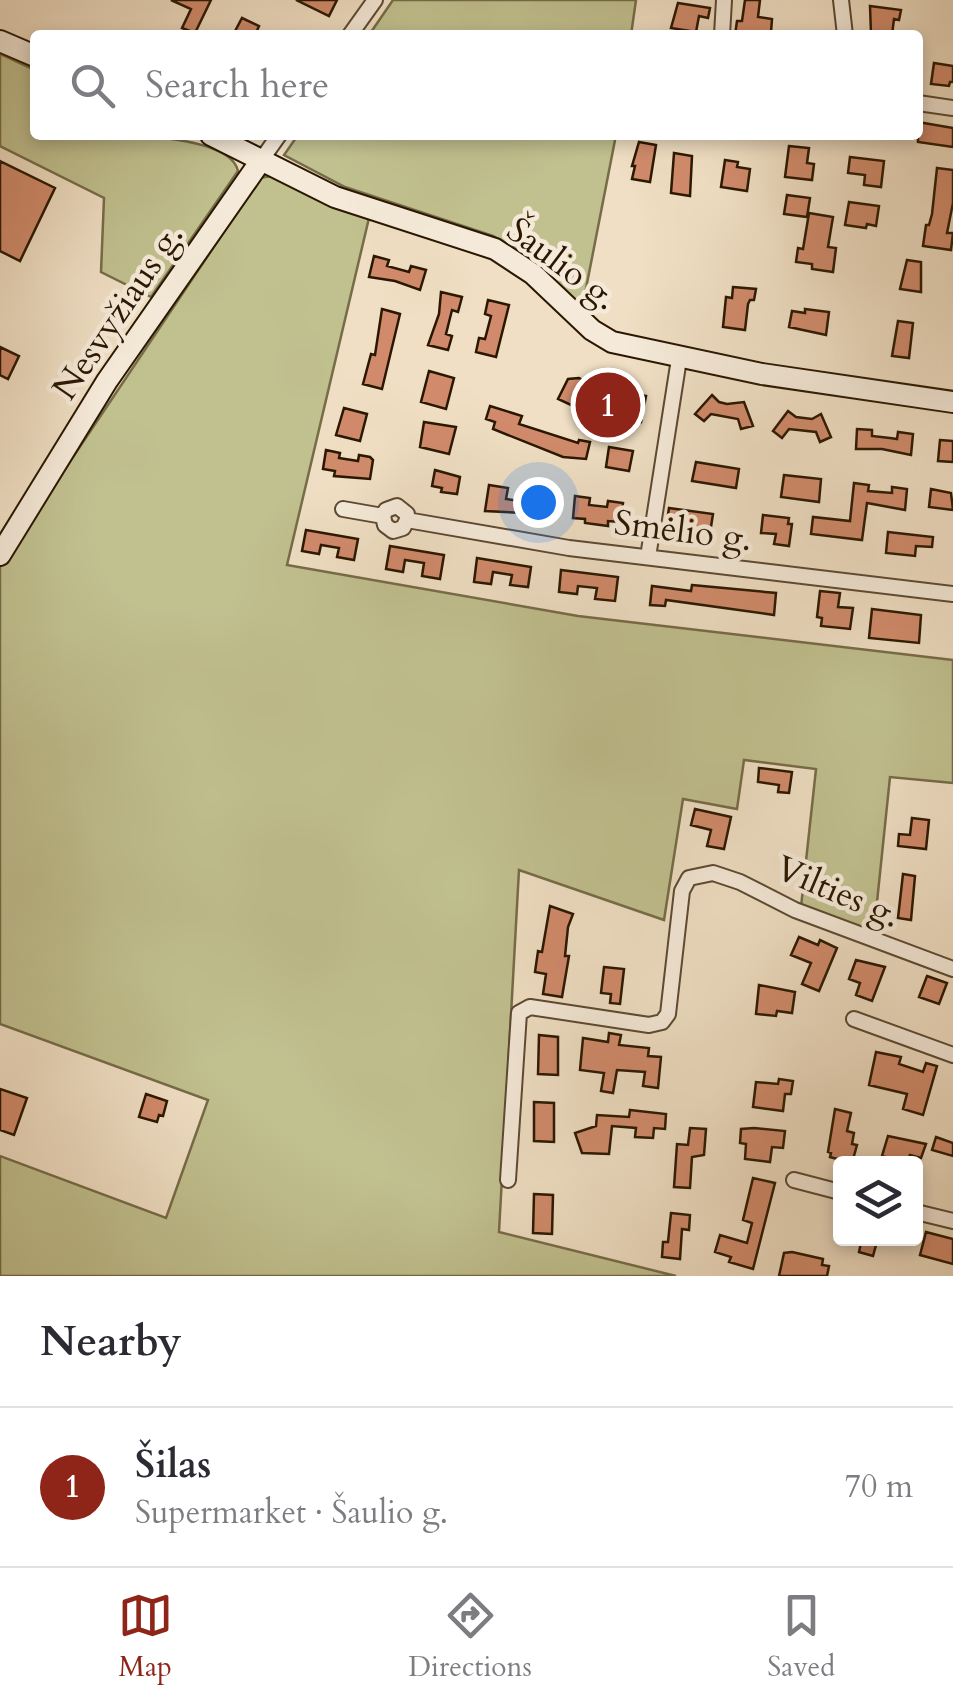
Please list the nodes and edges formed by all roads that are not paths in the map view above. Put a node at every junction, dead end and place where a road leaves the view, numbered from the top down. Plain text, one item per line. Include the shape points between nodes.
1 (375, 0) edge
2 (724, 0) edge
3 (840, 0) edge
4 (354, 30) edge
5 (722, 30) edge
6 (844, 30) edge
7 (0, 41) edge
8 (30, 54) edge
9 (923, 104) edge
10 (953, 108) edge
11 (221, 140) edge
12 (275, 140) edge
13 (262, 159) junction
14 (679, 359) junction
15 (953, 402) edge
16 (343, 510) dead end
17 (0, 555) edge
18 (648, 557) junction
19 (953, 594) edge
20 (953, 969) edge
21 (854, 1019) dead end
22 (953, 1055) edge
23 (508, 1180) dead end
24 (794, 1180) dead end
25 (833, 1190) edge
26 (923, 1214) edge
27 (953, 1221) edge

1 - 4 street
2 - 5 street
3 - 6 street
7 - 8 street
9 - 10 street
11 - 13 street, Šaulio g.
12 - 13 street
13 - 14 street, Šaulio g. via 358,206 495,248 592,330 612,342
13 - 17 street, Nesvyžiaus g. via 108,381
14 - 15 street, Šaulio g.
14 - 18 street
16 - 18 street, Smėlio g. via 383,516 393,531 408,520
18 - 19 street, Smėlio g.
20 - 23 street, Vilties g. via 740,882 713,873 688,878 662,1022 524,1008 517,1021
21 - 22 street
24 - 25 street
26 - 27 street

